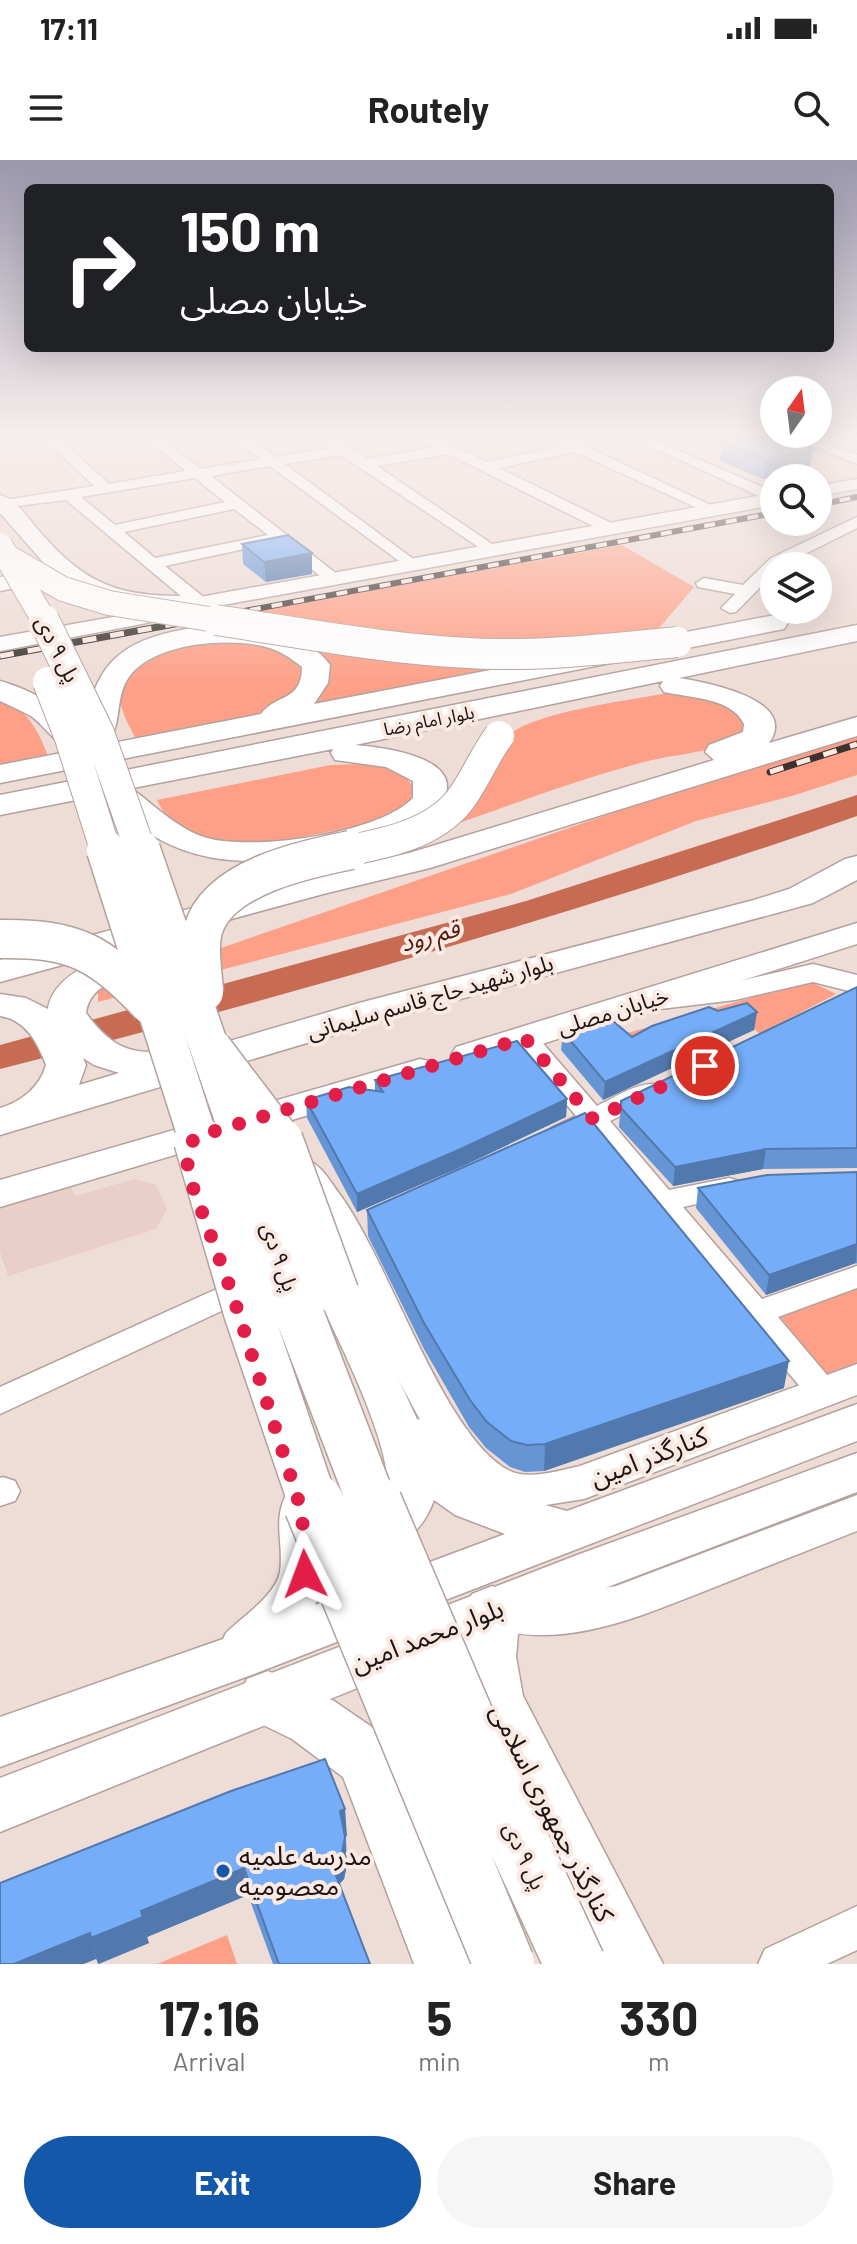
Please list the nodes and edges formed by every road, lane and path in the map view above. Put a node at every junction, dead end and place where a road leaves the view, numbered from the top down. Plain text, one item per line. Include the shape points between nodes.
1 (35, 522) edge
2 (102, 522) edge
3 (149, 522) edge
4 (259, 522) edge
5 (354, 522) edge
6 (450, 522) edge
7 (597, 522) edge
8 (640, 522) edge
9 (857, 522) edge
10 (609, 528) junction
11 (112, 530) junction
12 (278, 537) junction
13 (2, 548) edge
14 (489, 549) junction
15 (55, 561) junction
16 (153, 563) junction
17 (410, 564) junction
18 (334, 578) junction
19 (704, 583) dead end
20 (746, 591) junction
21 (200, 603) junction
22 (857, 606) edge
23 (730, 608) dead end
24 (857, 618) edge
25 (0, 631) edge
26 (857, 636) edge
27 (677, 642) junction
28 (0, 644) edge
29 (813, 653) junction
30 (674, 686) junction
31 (0, 690) edge
32 (538, 713) junction
33 (247, 727) junction
34 (845, 730) edge
35 (84, 736) junction
36 (346, 753) junction
37 (0, 774) edge
38 (140, 787) junction
39 (0, 788) edge
40 (0, 805) edge
41 (497, 835) junction
42 (418, 861) junction
43 (857, 866) edge
44 (857, 933) edge
45 (0, 939) edge
46 (0, 971) edge
47 (95, 975) junction
48 (845, 995) edge
49 (0, 998) edge
50 (647, 1001) junction
51 (0, 1005) edge
52 (157, 1012) junction
53 (65, 1032) junction
54 (525, 1038) junction
55 (214, 1041) junction
56 (677, 1079) edge
57 (13, 1118) edge
58 (593, 1119) junction
59 (540, 1144) edge
60 (183, 1154) junction
61 (763, 1182) edge
62 (0, 1194) edge
63 (662, 1201) junction
64 (857, 1277) edge
65 (232, 1293) junction
66 (756, 1313) junction
67 (840, 1385) edge
68 (0, 1401) edge
69 (857, 1422) edge
70 (402, 1435) junction
71 (449, 1462) junction
72 (857, 1472) edge
73 (302, 1512) junction
74 (857, 1513) edge
75 (582, 1551) junction
76 (492, 1611) junction
77 (252, 1678) junction
78 (495, 1702) junction
79 (0, 1742) edge
80 (366, 1758) junction
81 (0, 1805) edge
82 (857, 1927) edge
83 (448, 1964) edge
84 (504, 1964) edge
85 (575, 1964) edge
86 (629, 1964) edge
87 (780, 1964) edge

1 - 13 street
2 - 11 street
3 - 11 street
4 - 12 street
5 - 17 street
6 - 14 street
7 - 10 street
8 - 10 street
9 - 20 street via 777,561
10 - 14 street
11 - 16 street
12 - 16 street
12 - 18 street
13 - 15 main road
13 - 15 main road via 38,577
13 - 27 main road, bridge via 63,589 98,600 375,645 493,654
13 - 35 main road, پل ۹ دی, bridge via 33,645
14 - 17 street
15 - 21 main road via 98,593 119,601
16 - 21 street
17 - 18 street
18 - 21 street
19 - 20 street
20 - 23 street
21 - 25 street
21 - 28 street
22 - 27 main road
24 - 39 main road, بلوار امام رضا
26 - 29 main road
26 - 38 main road, بلوار امام رضا
27 - 33 main road
29 - 30 main road
29 - 34 main road via 768,683 764,698 788,726
30 - 32 main road
30 - 41 main road via 720,694 750,710 758,719 758,737 674,762
31 - 35 main road
32 - 36 main road
32 - 55 main road, bridge via 499,736 462,797 437,821 386,842 268,872 227,897 203,930
33 - 35 main road via 308,695 315,686 316,665 294,648 258,637 217,635 175,640 139,654 117,673
33 - 37 main road
34 - 41 main road
35 - 38 main road, پل ۹ دی, bridge
35 - 52 main road, پل ۹ دی, bridge
36 - 38 main road
36 - 38 main road via 396,760 421,772 430,780 430,801 417,813 375,830 289,848 230,851 181,840
38 - 40 main road, بلوار امام رضا
38 - 55 main road, پل ۹ دی, bridge
41 - 42 main road
42 - 46 main road
42 - 47 main road via 292,915
43 - 55 main road, بلوار شهید حاج قاسم سلیمانی via 801,896 766,907 373,1011
44 - 50 main road, خیابان مصلی
45 - 52 main road, bridge via 27,938 88,953 109,964
47 - 49 main road
47 - 53 main road via 69,996
48 - 50 street via 813,973 735,991
50 - 54 main road, خیابان مصلی
51 - 53 main road via 19,1007
52 - 84 main road, پل ۹ دی, bridge via 248,1312 317,1514
53 - 55 main road via 107,1057 146,1065
53 - 57 main road via 63,1080 53,1095
54 - 58 street
54 - 60 main road, خیابان مصلی
55 - 57 main road, بلوار شهید حاج قاسم سلیمانی
55 - 70 main road, bridge via 277,1130 337,1293
55 - 85 main road, پل ۹ دی, bridge via 295,1303 369,1497
56 - 58 street
58 - 59 street
58 - 63 street
60 - 62 main road, خیابان مصلی
60 - 65 main road
60 - 71 street, کنارگذر امین via 189,1165 201,1149 235,1134 272,1138 290,1150 346,1231
61 - 63 street
63 - 66 street
64 - 66 street
65 - 68 street
65 - 73 main road
66 - 67 street
67 - 71 street, کنارگذر امین via 545,1492 508,1489
69 - 75 main road, بلوار محمد امین
70 - 71 main road
70 - 73 main road via 411,1496 401,1517 381,1532 356,1538 336,1536
71 - 75 main road via 469,1499
72 - 75 main road, بلوار محمد امین
73 - 77 main road via 305,1574
74 - 76 street via 617,1605 564,1615
75 - 76 main road, بلوار محمد امین
75 - 77 main road, بلوار محمد امین
76 - 77 main road, بلوار محمد امین
76 - 78 main road, کنارگذر جمهوری اسلامی via 485,1642
77 - 79 main road, بلوار محمد امین
77 - 80 main road
77 - 81 main road, بلوار محمد امین
78 - 80 main road via 478,1693 440,1687 404,1697 377,1723
78 - 86 main road, کنارگذر جمهوری اسلامی
80 - 83 main road
82 - 87 street

